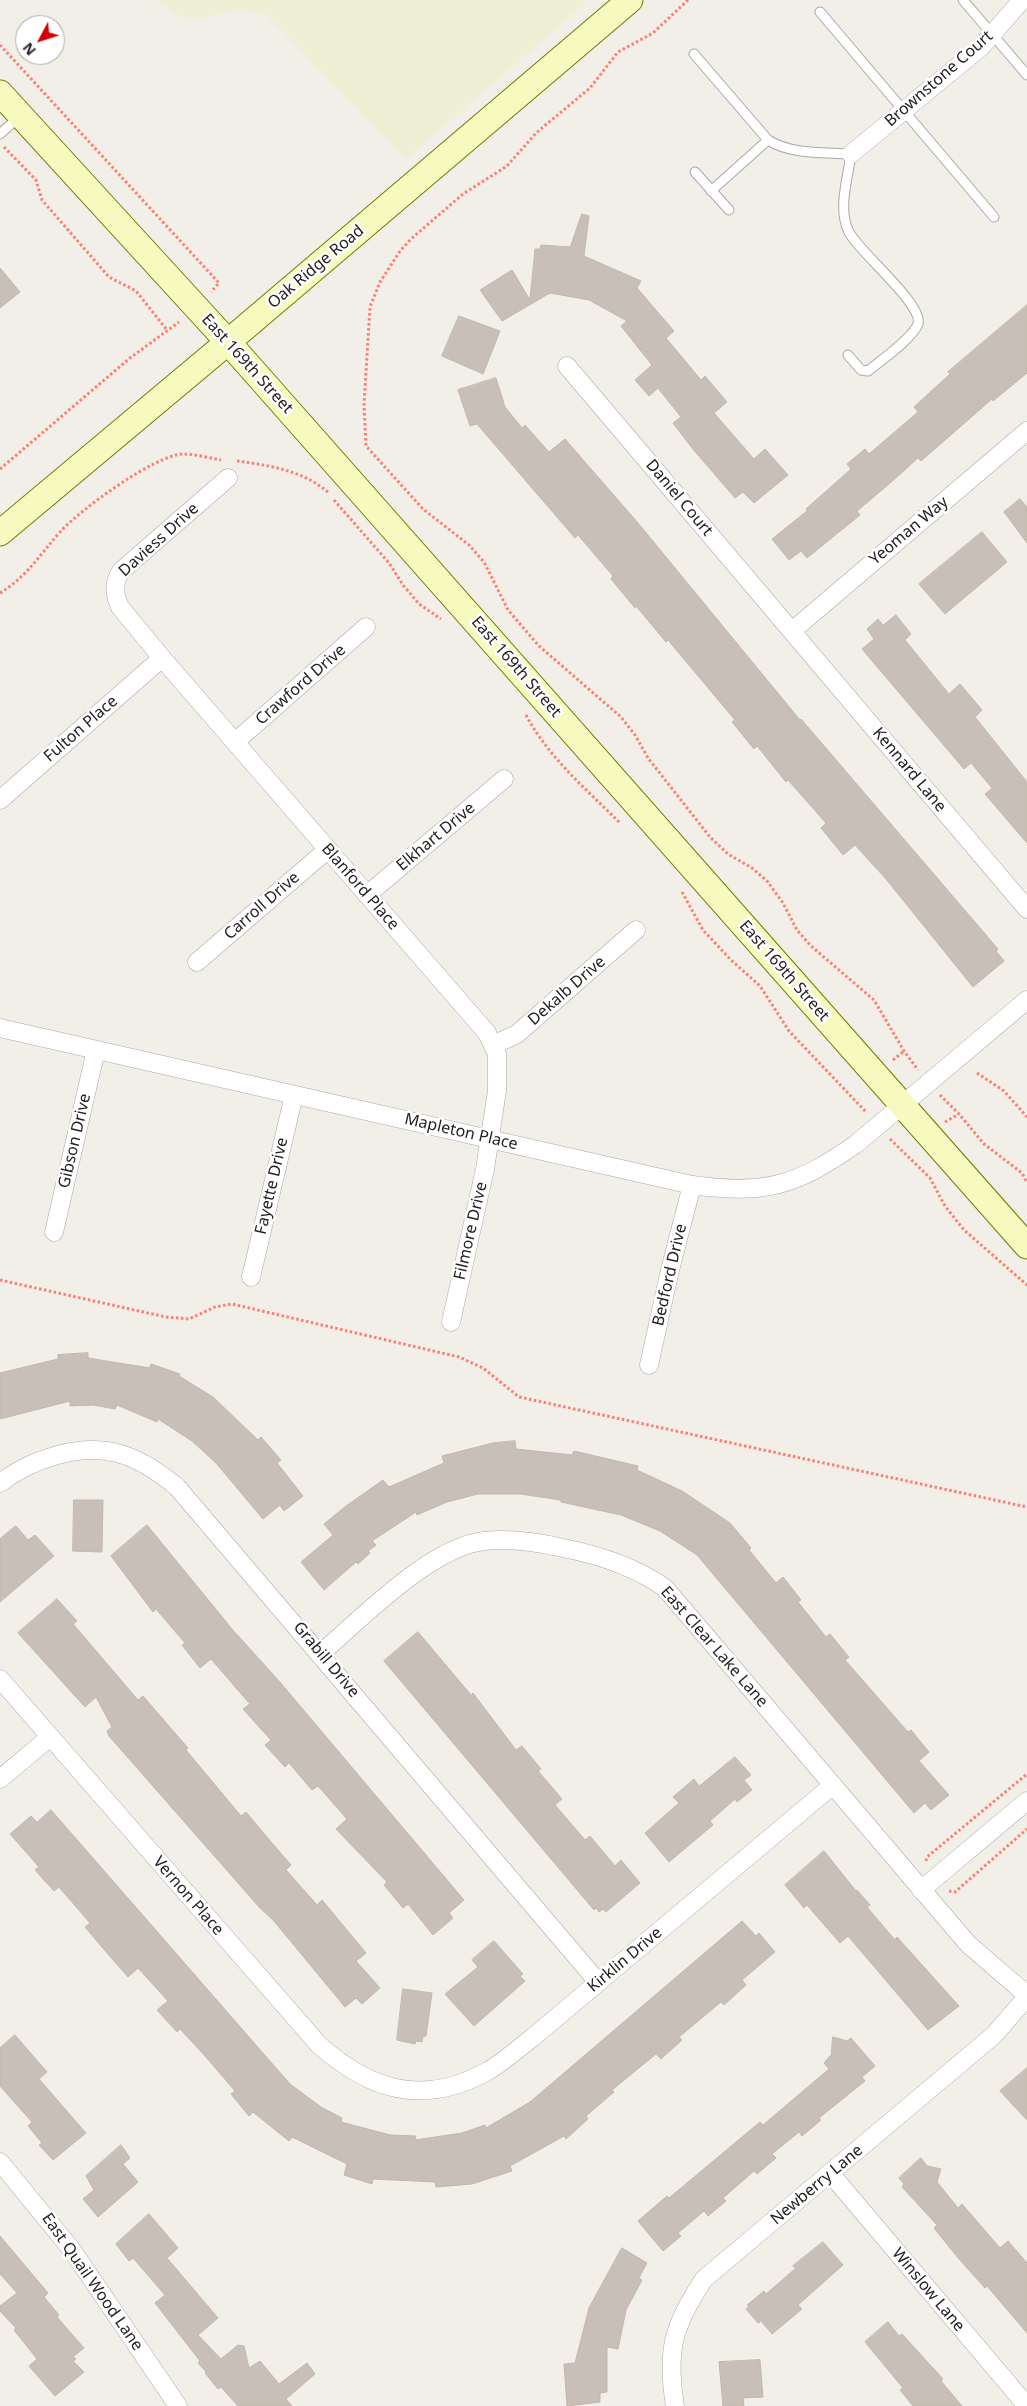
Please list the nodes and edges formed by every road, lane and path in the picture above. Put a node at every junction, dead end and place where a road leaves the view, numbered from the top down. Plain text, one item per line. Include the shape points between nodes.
1 (630, 0) edge
2 (688, 0) edge
3 (963, 0) edge
4 (1022, 0) edge
5 (820, 12) dead end
6 (992, 34) junction
7 (0, 45) edge
8 (694, 54) dead end
9 (1027, 75) edge
10 (0, 93) edge
11 (905, 110) junction
12 (21, 115) junction
13 (0, 134) edge
14 (768, 140) junction
15 (0, 142) edge
16 (851, 154) junction
17 (695, 172) dead end
18 (711, 191) junction
19 (729, 210) dead end
20 (994, 217) dead end
21 (197, 308) junction
22 (167, 330) junction
23 (228, 342) junction
24 (848, 354) dead end
25 (567, 366) dead end
26 (1027, 431) edge
27 (0, 469) edge
28 (228, 478) dead end
29 (0, 532) edge
30 (0, 593) edge
31 (443, 621) dead end
32 (366, 627) dead end
33 (792, 631) junction
34 (162, 658) junction
35 (522, 707) dead end
36 (235, 742) junction
37 (504, 779) dead end
38 (0, 800) edge
39 (624, 826) dead end
40 (327, 850) junction
41 (679, 887) dead end
42 (367, 895) junction
43 (1027, 910) edge
44 (636, 930) dead end
45 (197, 962) dead end
46 (1027, 1000) edge
47 (0, 1028) edge
48 (493, 1044) junction
49 (96, 1050) junction
50 (977, 1073) dead end
51 (928, 1083) junction
52 (294, 1095) junction
53 (902, 1105) junction
54 (1027, 1117) edge
55 (878, 1126) junction
56 (490, 1139) junction
57 (1027, 1183) edge
58 (692, 1185) junction
59 (54, 1232) dead end
60 (1027, 1246) edge
61 (252, 1277) dead end
62 (0, 1280) edge
63 (1027, 1285) edge
64 (451, 1322) dead end
65 (649, 1365) dead end
66 (0, 1482) edge
67 (1027, 1507) edge
68 (320, 1654) junction
69 (0, 1679) edge
70 (50, 1737) junction
71 (0, 1779) edge
72 (833, 1785) junction
73 (1027, 1800) edge
74 (1027, 1829) edge
75 (921, 1890) junction
76 (955, 1892) dead end
77 (598, 1982) junction
78 (1027, 1996) edge
79 (396, 2088) joint
80 (0, 2162) edge
81 (830, 2173) junction
82 (178, 2406) edge
83 (675, 2406) edge
84 (1027, 2406) edge

1 - 23 street, Oak Ridge Road
2 - 51 path via 653,33 618,52 590,88 536,132 507,166 463,194 400,251 380,282 370,307 364,437 366,446 423,509 469,545 484,562 508,610 539,646 621,717 648,758 710,837 767,881 797,930 811,946 874,1000 904,1051
3 - 6 lane
4 - 6 street, Brownstone Court
5 - 11 lane
6 - 9 lane
6 - 11 street, Brownstone Court
7 - 21 path via 219,283
8 - 14 lane
10 - 12 street, East 169th Street
11 - 16 street, Brownstone Court
11 - 20 lane
12 - 13 lane
12 - 21 street, East 169th Street
14 - 16 lane via 778,147
14 - 18 lane
15 - 22 path via 36,180 42,200 109,277 136,291
16 - 24 lane via 843,212 848,231 890,278 917,314 918,323 913,332 868,371 861,370
17 - 18 lane
18 - 19 lane
21 - 22 path
21 - 23 street, East 169th Street
22 - 27 path
23 - 29 street, Oak Ridge Road
23 - 53 street, East 169th Street
25 - 33 street, Daniel Court
26 - 33 street, Yeoman Way
28 - 34 street, Daviess Drive via 121,571 116,579 116,599 120,607
30 - 31 path via 37,562 60,532 96,500 164,459 183,454 246,462 306,477 328,492 389,563 419,604
32 - 36 street, Crawford Drive
33 - 43 street, Kennard Lane
34 - 36 street, Blanford Place
34 - 38 street, Fulton Place
35 - 39 path via 546,747
36 - 40 street, Blanford Place
37 - 42 street, Elkhart Drive
40 - 42 street, Blanford Place
40 - 45 street, Carroll Drive
41 - 55 path via 703,930 760,986 789,1031
42 - 48 street, Blanford Place via 487,1033
44 - 48 street, Dekalb Drive via 517,1034
46 - 51 street, Mapleton Place
47 - 49 street, Mapleton Place
48 - 56 street, Blanford Place via 497,1054 497,1082
49 - 52 street, Mapleton Place
49 - 59 street, Gibson Drive
50 - 54 path via 1004,1091
51 - 53 street, Mapleton Place
51 - 57 path via 984,1144 1022,1173
52 - 56 street, Mapleton Place
52 - 61 street, Fayette Drive
53 - 55 street, Mapleton Place
53 - 60 street, East 169th Street
55 - 58 street, Mapleton Place via 808,1175 747,1190
55 - 63 path via 930,1178 945,1206 964,1230
56 - 58 street, Mapleton Place
56 - 64 street, Filmore Drive
58 - 65 street, Bedford Drive
62 - 67 path via 166,1317 189,1319 215,1307 232,1304 459,1357 483,1368 519,1397
66 - 68 street, Grabill Drive via 26,1466 85,1451 116,1452 135,1460 177,1487
68 - 72 street, East Clear Lake Lane via 408,1579 455,1548 509,1539 571,1549 629,1566 665,1588
68 - 77 street, Grabill Drive
69 - 70 street, Vernon Place
70 - 71 street
70 - 79 street, Vernon Place via 320,2046 362,2077
72 - 75 street, East Clear Lake Lane
72 - 77 street, Kirklin Drive
73 - 75 street
74 - 76 path
75 - 78 street, East Clear Lake Lane via 968,1944
77 - 79 street, Kirklin Drive via 488,2071 463,2083 438,2089 414,2092
78 - 81 street, Newberry Lane via 994,2035
80 - 82 street, East Quail Wood Lane via 72,2250
81 - 83 street, Newberry Lane via 704,2279 685,2308 672,2343
81 - 84 street, Winslow Lane

